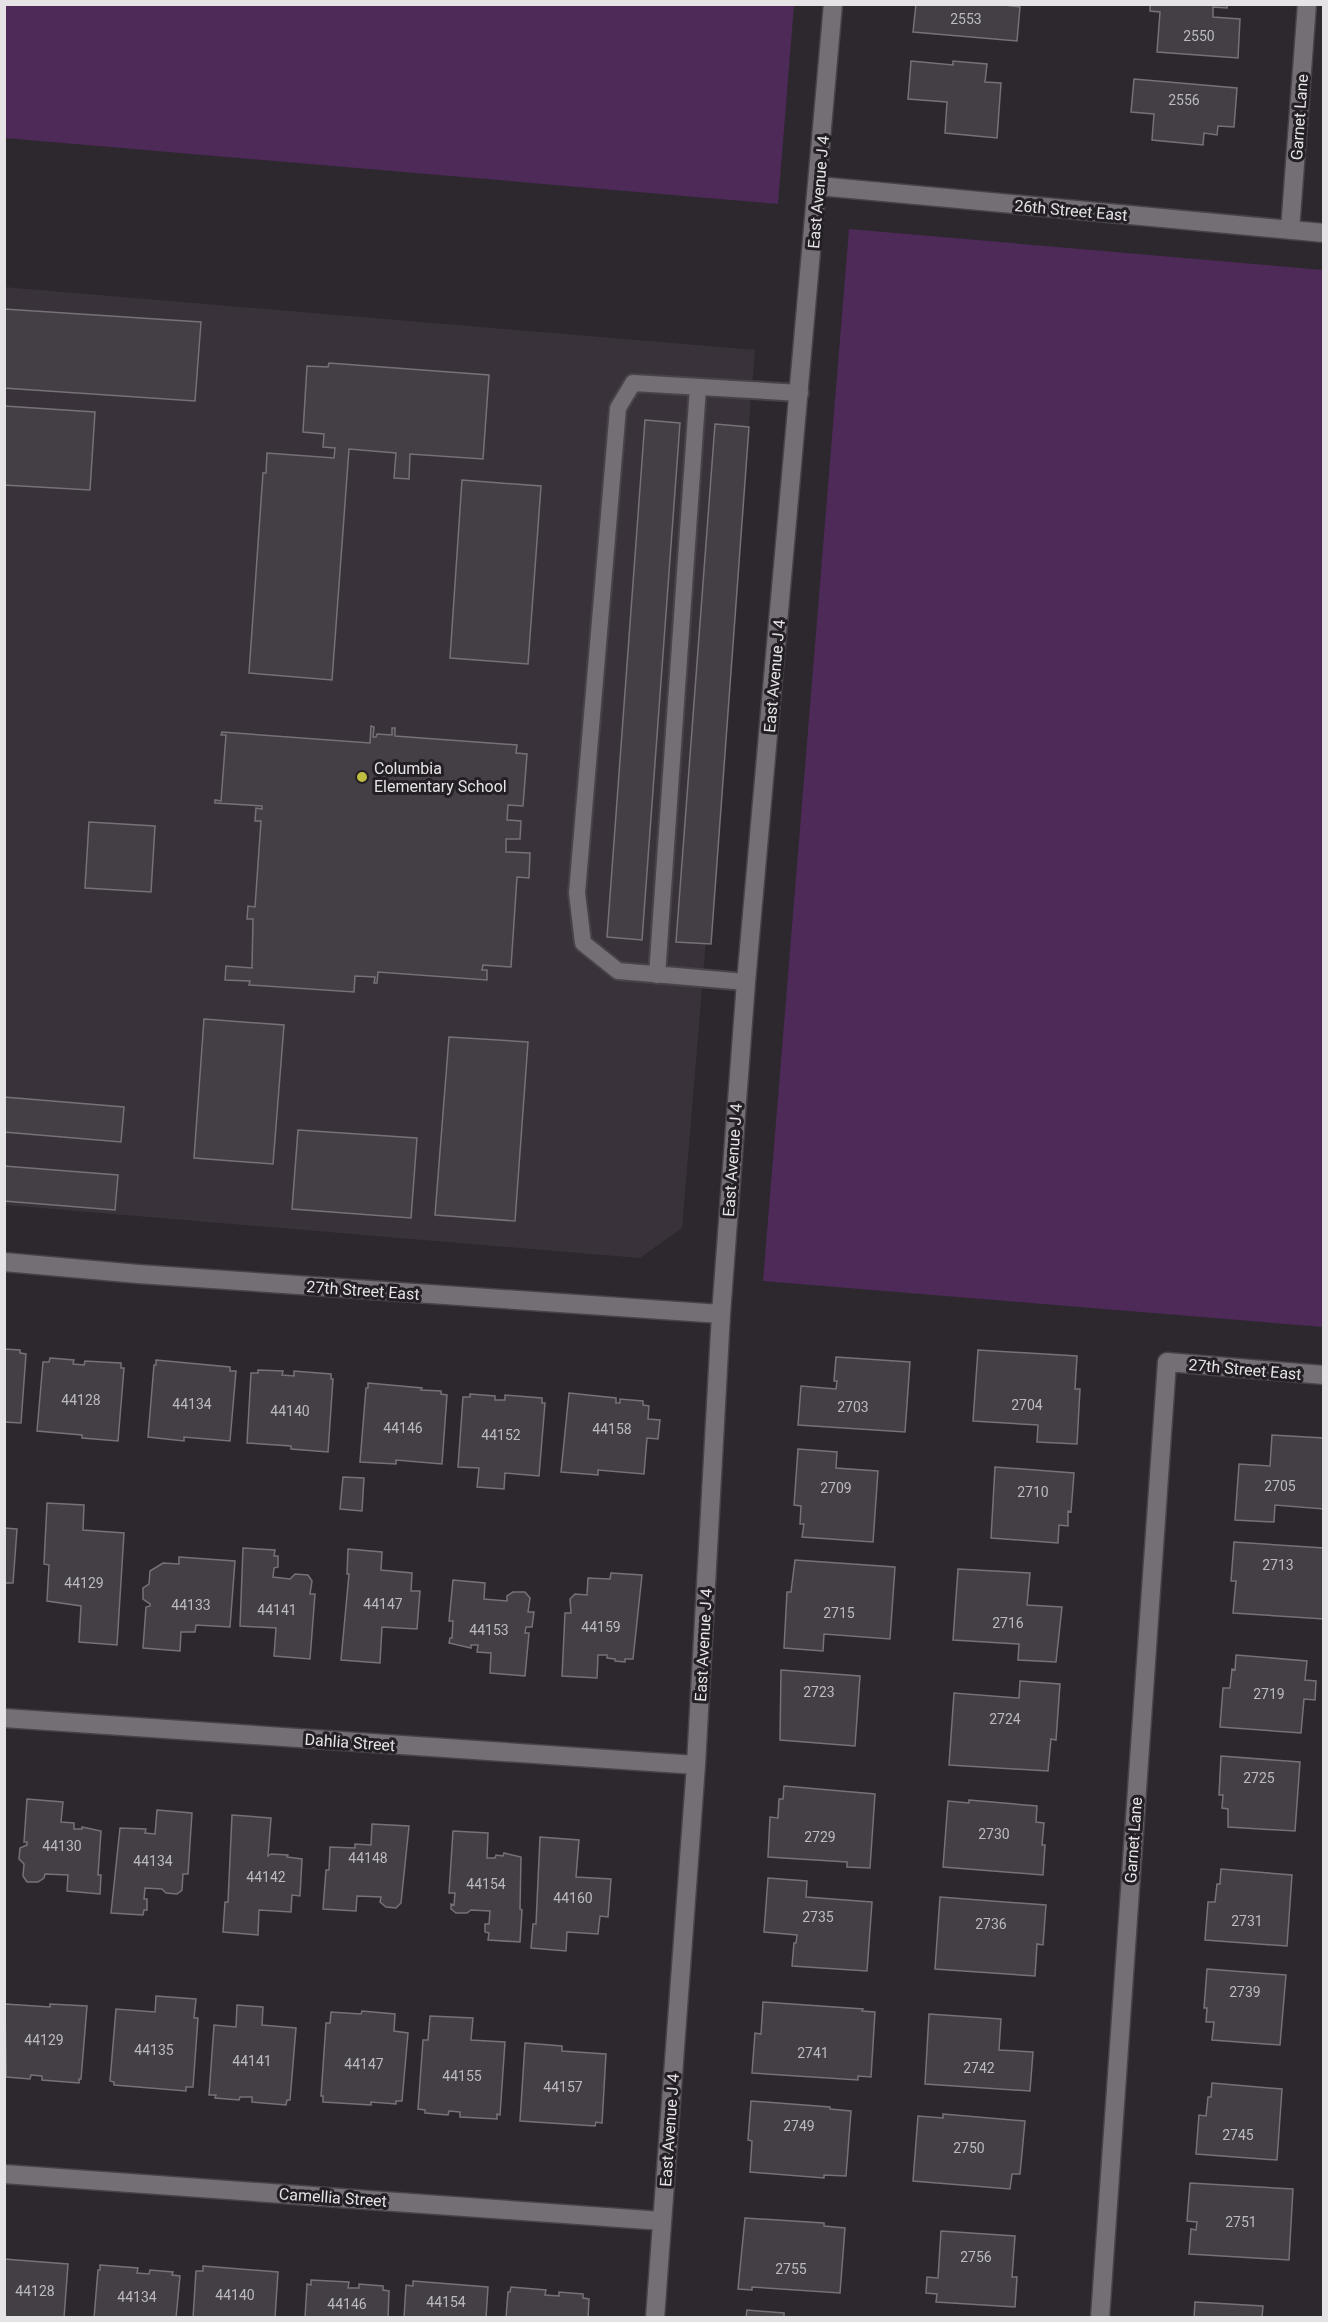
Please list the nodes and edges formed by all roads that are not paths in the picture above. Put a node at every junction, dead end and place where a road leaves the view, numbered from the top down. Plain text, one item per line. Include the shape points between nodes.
1 (833, 4) edge
2 (1307, 4) edge
3 (818, 186) junction
4 (1290, 230) junction
5 (1323, 233) edge
6 (698, 387) junction
7 (800, 393) junction
8 (657, 975) junction
9 (746, 982) junction
10 (4, 1262) edge
11 (721, 1314) junction
12 (1167, 1362) joint
13 (1323, 1375) edge
14 (4, 1718) edge
15 (696, 1765) junction
16 (4, 2174) edge
17 (662, 2221) junction
18 (655, 2318) edge
19 (1100, 2318) edge

1 - 3 street, East Avenue J 4
2 - 4 street, Garnet Lane
3 - 4 street, 26th Street East
3 - 7 street, East Avenue J 4
4 - 5 street, 26th Street East
6 - 7 lane
6 - 8 lane
6 - 8 lane via 633,383 618,408 577,893 583,943 618,971
7 - 9 street, East Avenue J 4
8 - 9 lane
9 - 11 street, East Avenue J 4
10 - 11 street, 27th Street East
11 - 15 street, East Avenue J 4
12 - 13 street, 27th Street East
12 - 19 street, Garnet Lane
14 - 15 street, Dahlia Street
15 - 17 street, East Avenue J 4
16 - 17 street, Camellia Street
17 - 18 street, East Avenue J 4

